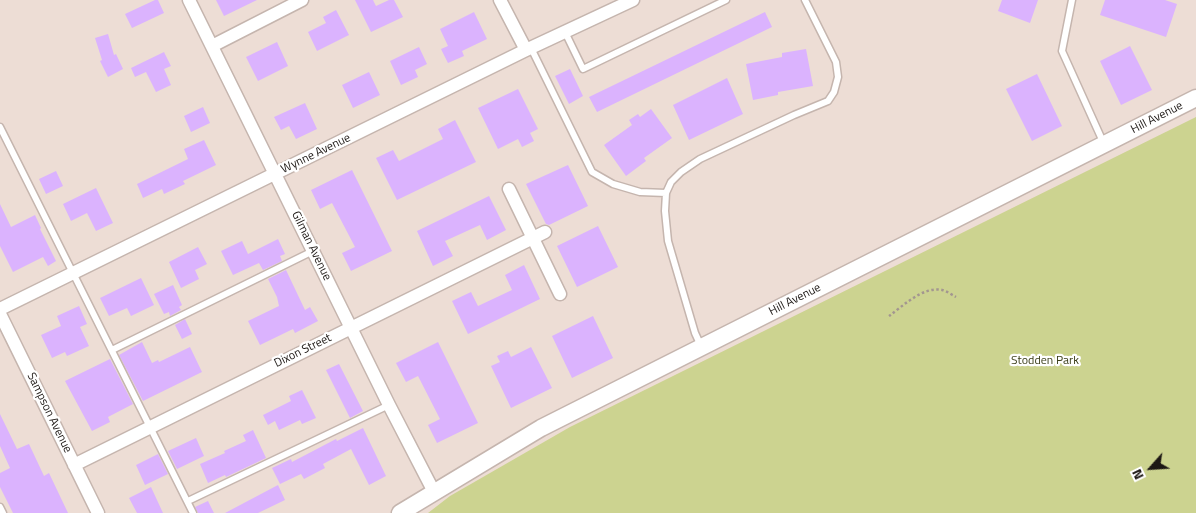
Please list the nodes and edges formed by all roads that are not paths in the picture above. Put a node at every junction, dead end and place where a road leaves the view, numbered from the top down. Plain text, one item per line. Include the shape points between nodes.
1 (189, 0) edge
2 (302, 0) edge
3 (500, 0) edge
4 (633, 0) edge
5 (726, 0) edge
6 (805, 0) edge
7 (1072, 0) edge
8 (566, 32) junction
9 (212, 46) junction
10 (528, 49) junction
11 (1196, 98) edge
12 (0, 127) edge
13 (1104, 145) junction
14 (276, 174) junction
15 (509, 189) dead end
16 (666, 193) junction
17 (546, 232) dead end
18 (533, 238) junction
19 (312, 251) junction
20 (73, 273) junction
21 (560, 294) dead end
22 (0, 309) edge
23 (0, 314) edge
24 (351, 327) junction
25 (702, 347) junction
26 (112, 350) junction
27 (389, 405) junction
28 (151, 427) junction
29 (74, 464) junction
30 (434, 492) junction
31 (188, 501) junction
32 (0, 508) edge
33 (3, 513) edge
34 (98, 513) edge
35 (193, 513) edge
36 (400, 513) edge

1 - 9 street, Gilman Avenue
2 - 9 street
3 - 10 street
4 - 8 street, Wynne Avenue
5 - 8 lane via 583,69
6 - 16 lane via 836,62 838,77 828,101 700,159 681,172
7 - 13 lane via 1062,51
8 - 10 street, Wynne Avenue
9 - 14 street, Gilman Avenue
10 - 14 street, Wynne Avenue
10 - 16 lane via 592,172 613,184 640,192
11 - 13 street, Hill Avenue
12 - 20 lane
13 - 25 street, Hill Avenue
14 - 19 street, Gilman Avenue
14 - 20 street, Wynne Avenue
15 - 18 street
16 - 25 lane via 668,241
17 - 18 street, Dixon Street
18 - 21 street
18 - 24 street, Dixon Street
19 - 24 street, Gilman Avenue
19 - 26 lane
20 - 22 street, Wynne Avenue
20 - 26 lane
23 - 29 street, Sampson Avenue
24 - 27 street, Gilman Avenue
24 - 28 street, Dixon Street
25 - 30 street, Hill Avenue via 541,428
26 - 28 lane
27 - 30 street, Gilman Avenue
27 - 31 lane
28 - 29 street, Dixon Street
28 - 31 lane
29 - 34 street, Sampson Avenue
30 - 36 street, Hill Avenue
31 - 35 lane
32 - 33 lane

